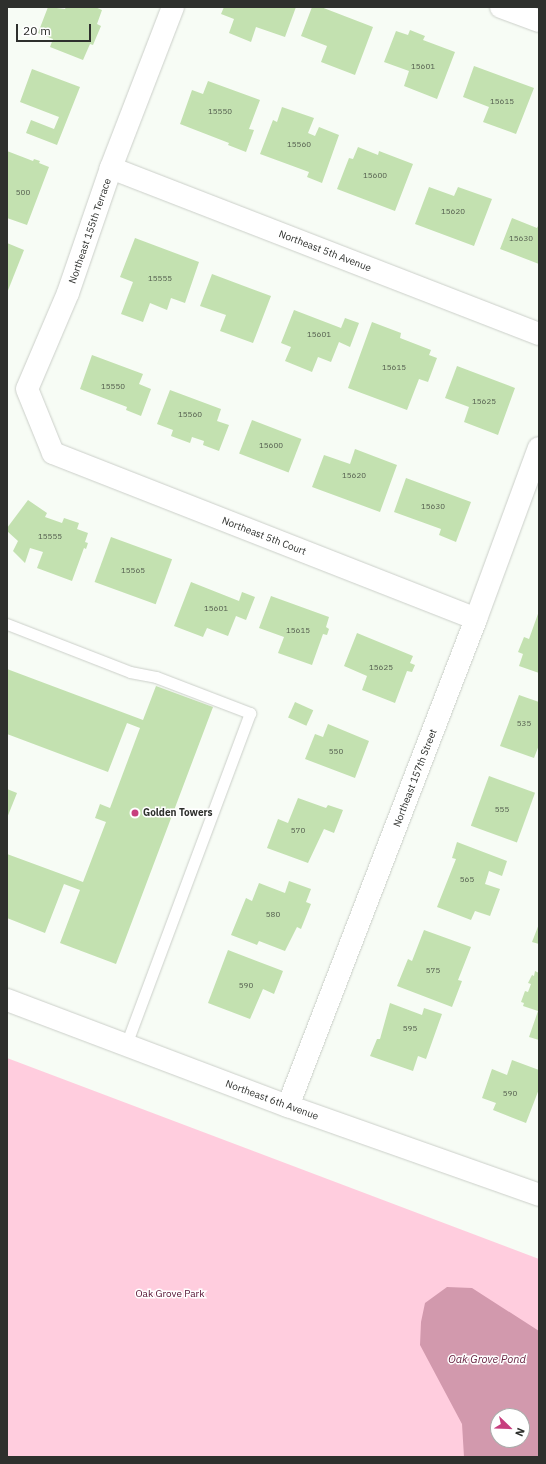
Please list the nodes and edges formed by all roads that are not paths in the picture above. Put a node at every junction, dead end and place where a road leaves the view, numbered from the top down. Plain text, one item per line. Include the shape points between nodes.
1 (173, 7) edge
2 (501, 7) edge
3 (539, 21) edge
4 (111, 168) junction
5 (539, 334) edge
6 (539, 448) edge
7 (53, 453) joint
8 (476, 619) junction
9 (7, 624) edge
10 (7, 1000) edge
11 (126, 1045) junction
12 (288, 1106) junction
13 (539, 1195) edge

1 - 4 street, Northeast 155th Terrace
2 - 3 street
4 - 5 street, Northeast 5th Avenue
4 - 7 street, Northeast 155th Terrace via 68,293 27,389
6 - 8 street, Northeast 157th Street
7 - 8 street, Northeast 5th Court
8 - 12 street, Northeast 157th Street
9 - 11 lane via 130,672 156,677 250,712
10 - 11 street, Northeast 6th Avenue
11 - 12 street, Northeast 6th Avenue
12 - 13 street, Northeast 6th Avenue

